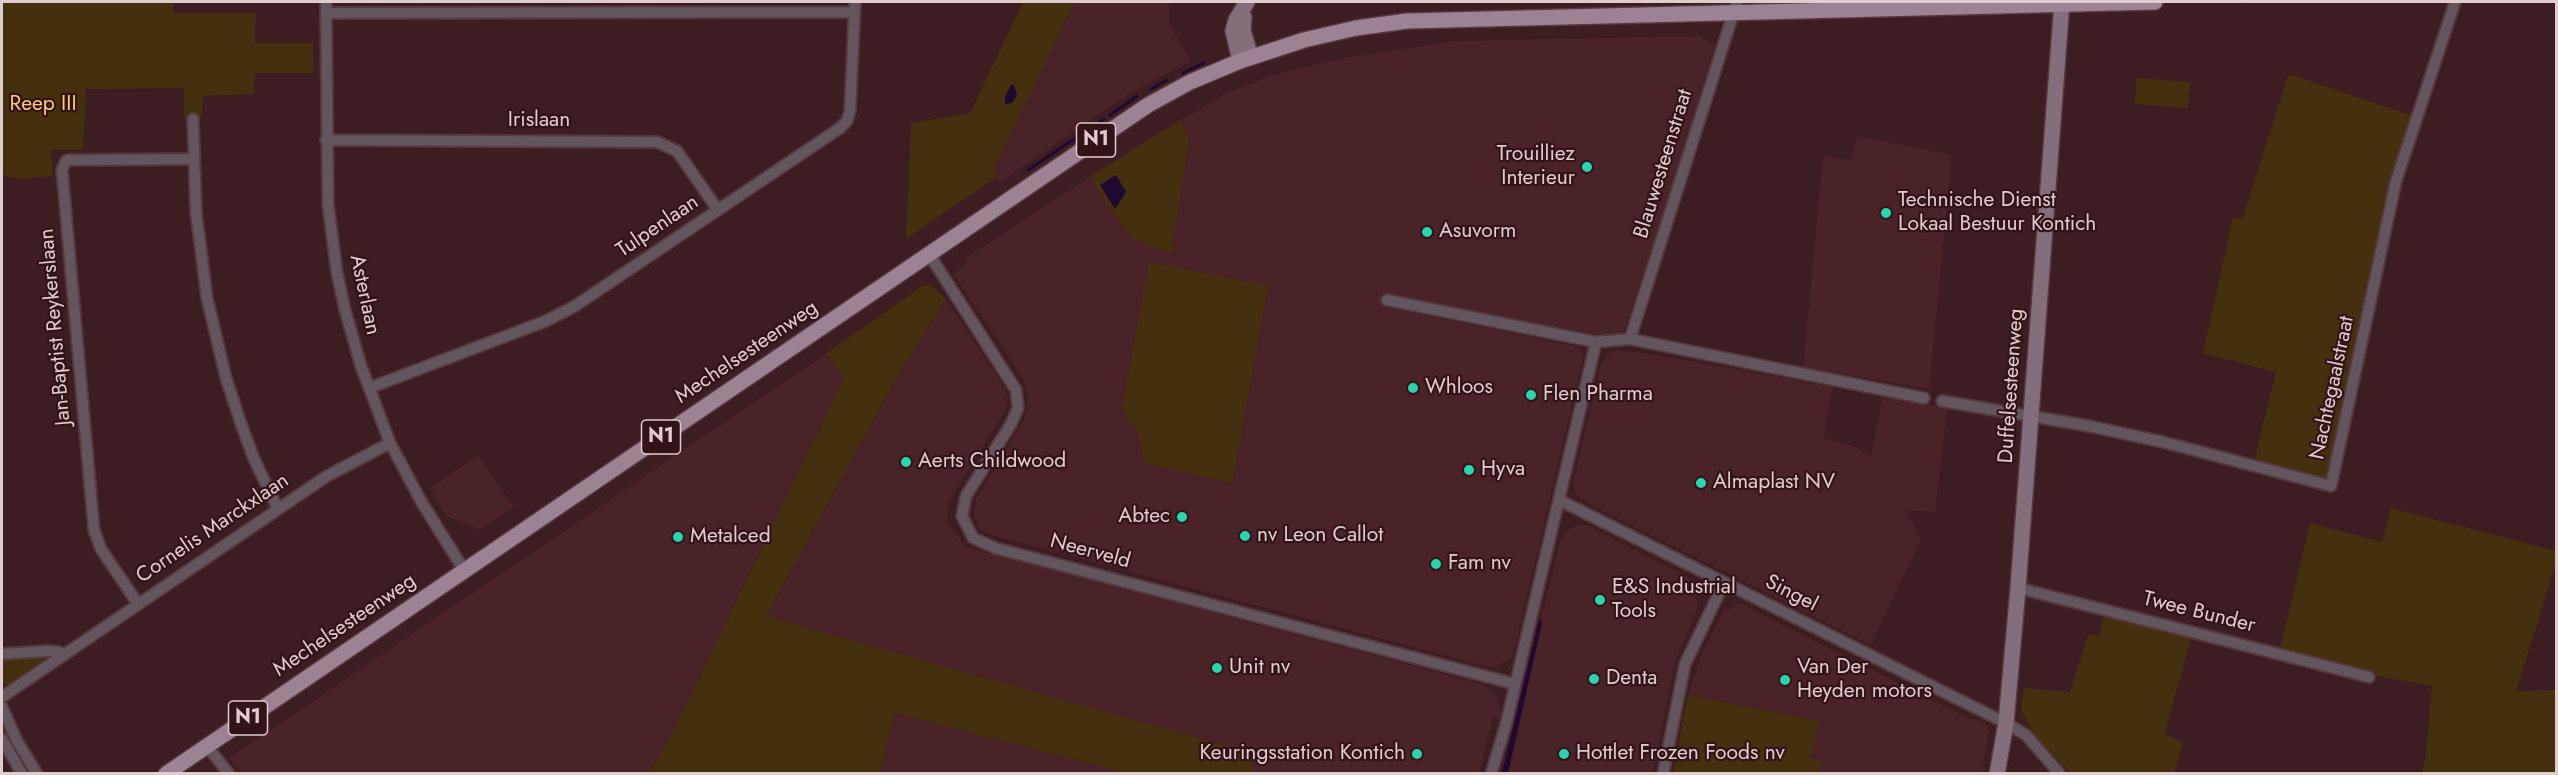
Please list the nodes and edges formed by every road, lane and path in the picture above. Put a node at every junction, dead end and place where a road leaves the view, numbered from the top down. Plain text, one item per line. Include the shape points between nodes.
1 (326, 2) edge
2 (1249, 2) edge
3 (2155, 2) edge
4 (2455, 2) edge
5 (2062, 3) edge
6 (855, 7) edge
7 (1735, 7) edge
8 (326, 13) junction
9 (1245, 59) junction
10 (193, 119) dead end
11 (326, 140) junction
12 (193, 159) junction
13 (717, 210) junction
14 (929, 254) junction
15 (1387, 300) dead end
16 (1630, 339) junction
17 (1596, 342) junction
18 (369, 388) junction
19 (1924, 398) dead end
20 (1942, 401) dead end
21 (2031, 417) junction
22 (390, 443) junction
23 (1559, 500) junction
24 (278, 509) junction
25 (465, 570) junction
26 (1724, 583) junction
27 (2018, 588) junction
28 (138, 604) junction
29 (2, 654) edge
30 (63, 655) junction
31 (2369, 677) dead end
32 (1515, 684) junction
33 (2, 697) edge
34 (2, 707) edge
35 (2006, 723) junction
36 (2, 739) edge
37 (207, 746) junction
38 (22, 774) edge
39 (37, 774) edge
40 (166, 774) edge
41 (229, 774) edge
42 (1491, 774) edge
43 (1663, 774) edge
44 (1997, 774) edge
45 (2060, 774) edge

1 - 8 street, Asterlaan
2 - 9 street via 1233,32
3 - 5 main road, N1
4 - 21 street, Nachtegaalstraat via 2396,181 2331,486 2163,442
5 - 7 main road, N1
5 - 21 street, Duffelsesteenweg
6 - 8 street
6 - 13 street, Tulpenlaan via 847,121
7 - 9 main road, N1 via 1407,21 1356,28
7 - 16 street, Blauwesteenstraat
8 - 11 street, Asterlaan
9 - 14 main road, Mechelsesteenweg / N1 via 1148,105
10 - 12 street
11 - 13 street, Irislaan via 657,142 676,151
11 - 18 street, Asterlaan via 328,204 337,273
12 - 24 street via 201,264 216,340 240,421
12 - 28 street, Jan-Baptist Reykerslaan via 69,160 62,170 94,530 101,549
13 - 18 street, Tulpenlaan via 562,313
14 - 25 main road, Mechelsesteenweg / N1
14 - 32 street, Neerveld via 1016,390 1018,408 1011,424 966,496 963,516 974,538 995,548
15 - 17 street
16 - 17 street
16 - 19 street
17 - 23 street
18 - 22 street, Asterlaan
20 - 21 street
21 - 27 street, Duffelsesteenweg
22 - 24 street, Cornelis Marckxlaan via 337,470
22 - 25 street, Asterlaan
23 - 26 street, Singel
23 - 32 street
24 - 28 street, Cornelis Marckxlaan
25 - 37 main road, Mechelsesteenweg / N1
26 - 35 street, Singel
26 - 43 street via 1685,664
27 - 31 street, Twee Bunder
27 - 35 street, Duffelsesteenweg
28 - 30 street, Cornelis Marckxlaan
29 - 30 street via 48,651
30 - 33 street, Cornelis Marckxlaan
32 - 42 street
34 - 39 street
35 - 44 street, Duffelsesteenweg
35 - 45 street, Singel via 2026,735
36 - 38 street
37 - 40 main road, Mechelsesteenweg / N1
37 - 41 street

